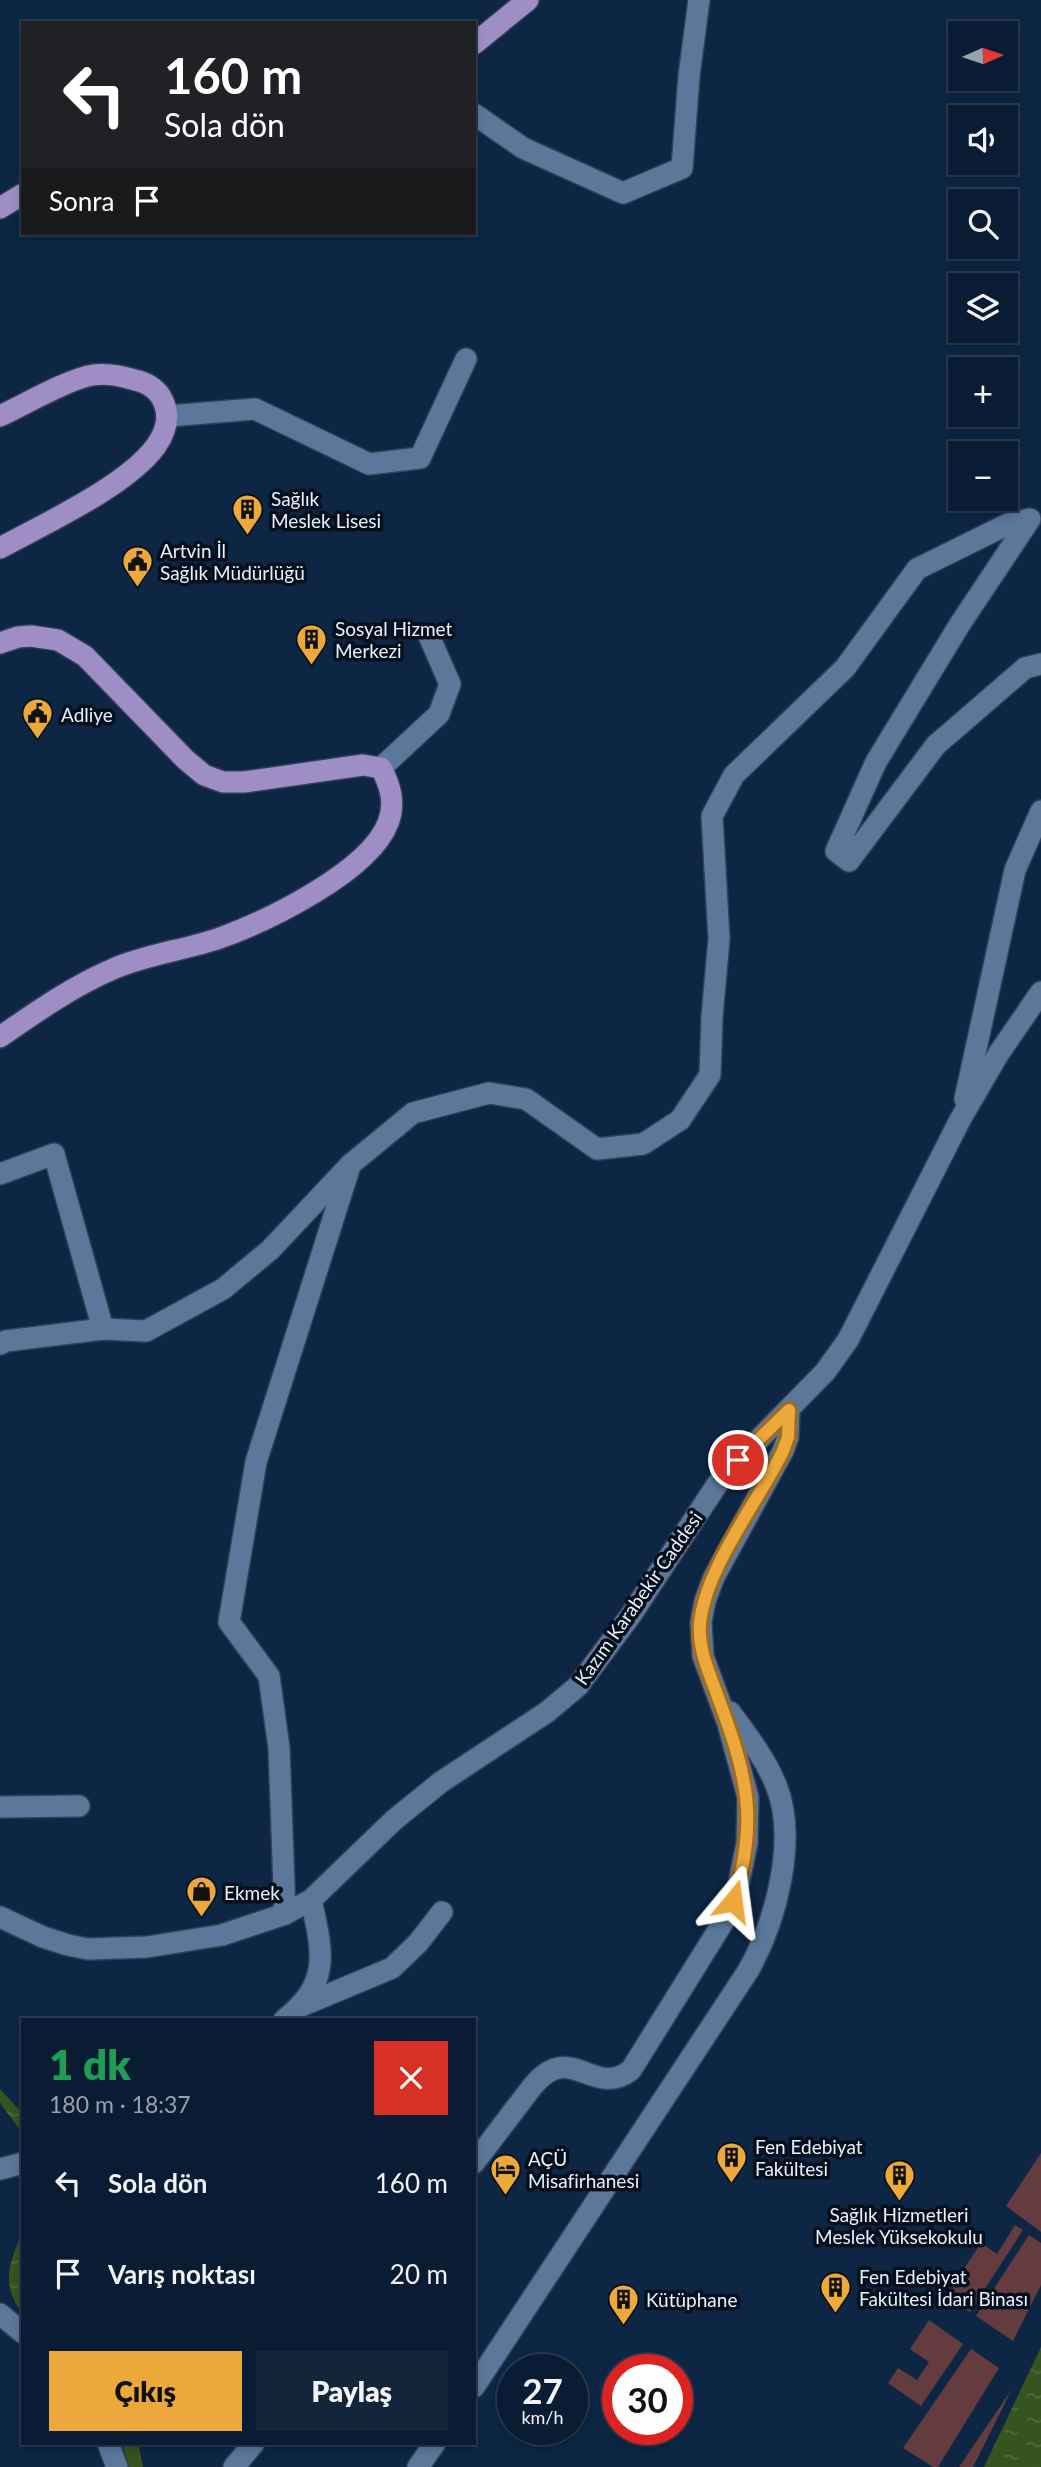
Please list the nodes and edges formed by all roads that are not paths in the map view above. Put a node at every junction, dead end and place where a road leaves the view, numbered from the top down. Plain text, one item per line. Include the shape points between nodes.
1 (528, 0) edge
2 (699, 0) edge
3 (476, 42) edge
4 (476, 115) edge
5 (21, 195) edge
6 (0, 208) edge
7 (466, 359) dead end
8 (0, 416) edge
9 (168, 416) junction
10 (0, 548) edge
11 (429, 636) dead end
12 (0, 643) edge
13 (1041, 664) edge
14 (381, 768) junction
15 (1041, 811) edge
16 (1041, 992) edge
17 (0, 1037) edge
18 (961, 1118) junction
19 (351, 1164) junction
20 (0, 1174) edge
21 (103, 1329) junction
22 (0, 1344) edge
23 (789, 1410) junction
24 (718, 1696) junction
25 (79, 1806) dead end
26 (0, 1807) edge
27 (311, 1900) junction
28 (442, 1912) dead end
29 (285, 1914) junction
30 (0, 1917) edge
31 (301, 2006) junction
32 (286, 2018) edge
33 (476, 2160) edge
34 (21, 2164) edge
35 (0, 2169) edge
36 (0, 2314) edge
37 (21, 2331) edge
38 (476, 2384) edge
39 (109, 2445) edge
40 (252, 2445) edge
41 (434, 2445) edge
42 (117, 2467) edge
43 (234, 2467) edge
44 (418, 2467) edge

1 - 3 main road
2 - 4 street via 682,169 624,193 523,148
5 - 6 main road
7 - 9 street via 420,458 369,464 255,409
8 - 9 main road via 74,382 106,374 142,382 158,391
9 - 10 main road via 164,432 139,464
11 - 14 street via 450,684 439,714
12 - 14 main road via 31,636 58,640 85,656 186,760 204,775 223,782 363,765
13 - 19 street via 1025,668 936,745 849,861 836,851 876,762 1030,519 1008,524 917,569 845,668 734,775 712,816 719,939 710,1075 680,1120 643,1144 597,1149 526,1099 489,1093 413,1113
14 - 17 main road via 392,788 388,824 350,867 286,909 252,925 114,968
15 - 18 street via 1015,870
16 - 18 street, Kazım Karabekir Caddesi
18 - 23 street, Kazım Karabekir Caddesi via 848,1340
19 - 21 street via 271,1250 223,1289 146,1331
19 - 29 street via 256,1462 229,1622 269,1676 279,1748
20 - 21 street via 54,1154
21 - 22 street
23 - 24 street via 783,1451 705,1601 700,1638
23 - 27 street, Kazım Karabekir Caddesi via 722,1477 578,1686 394,1820
24 - 33 street via 743,1775 749,1815 740,1882 722,1924 631,2070 607,2080 573,2068 540,2076
24 - 38 street via 767,1766 781,1801 784,1852 766,1933 748,1971
25 - 26 street
27 - 29 street, Kazım Karabekir Caddesi
27 - 31 street via 320,1961 318,1978
28 - 31 street via 392,1968
29 - 30 street, Kazım Karabekir Caddesi via 222,1935 114,1949 68,1945
31 - 32 street
34 - 35 street
36 - 37 street
39 - 42 street
40 - 43 street
41 - 44 street

